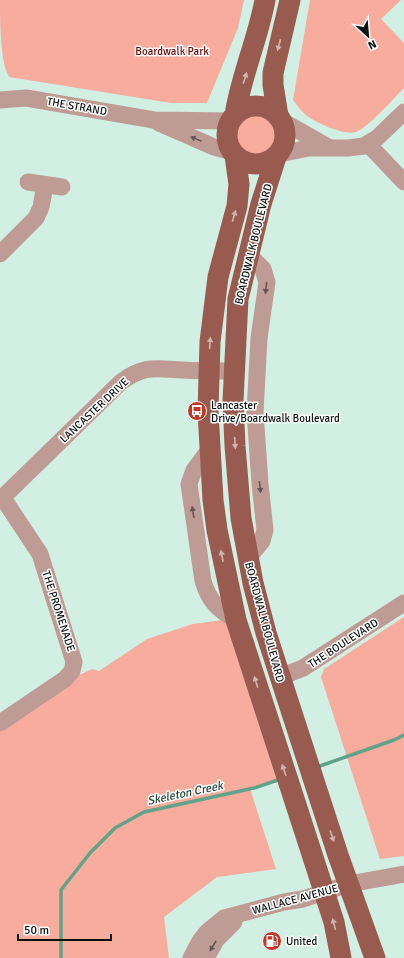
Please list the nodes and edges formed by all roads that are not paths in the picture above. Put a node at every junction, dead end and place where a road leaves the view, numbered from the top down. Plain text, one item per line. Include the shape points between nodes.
1 (265, 0) edge
2 (290, 0) edge
3 (2, 95) edge
4 (404, 112) edge
5 (233, 118) junction
6 (280, 118) junction
7 (154, 120) junction
8 (368, 144) junction
9 (328, 147) junction
10 (234, 154) junction
11 (277, 155) junction
12 (28, 182) dead end
13 (404, 182) edge
14 (45, 185) junction
15 (62, 187) dead end
16 (0, 254) edge
17 (249, 255) junction
18 (208, 370) junction
19 (234, 371) junction
20 (1, 499) edge
21 (248, 558) junction
22 (404, 603) edge
23 (280, 677) junction
24 (0, 723) edge
25 (404, 874) edge
26 (349, 884) junction
27 (324, 892) junction
28 (240, 914) junction
29 (191, 958) edge
30 (206, 958) edge
31 (341, 958) edge
32 (375, 958) edge

5 -> 1 main road
2 -> 6 main road via 273,73
3 - 7 street, THE STRAND
4 - 8 street
5 - 6 main road via 243,110 261,106
5 - 7 street, THE STRAND
5 - 10 main road via 227,137
6 - 9 street
6 - 11 main road via 285,138
10 -> 7 street, THE STRAND
8 - 9 street via 355,147
8 - 13 street
9 - 11 street
10 - 11 main road via 243,161 260,164
18 -> 10 main road via 218,277 239,193
11 - 17 main road, BOARDWALK BOULEVARD via 261,204
12 - 14 street
14 - 15 street
14 - 16 street via 36,218
17 - 19 main road, BOARDWALK BOULEVARD via 238,300
17 -> 21 street via 263,269 266,282 259,338 255,412 265,530 262,541
18 - 19 street, LANCASTER DRIVE
18 - 20 street, LANCASTER DRIVE via 158,367 134,373 121,382
27 -> 18 main road via 236,620 217,530 209,450
19 -> 21 main road, BOARDWALK BOULEVARD via 235,446 241,518
20 - 24 street, THE PROMENADE via 40,554 74,662 72,671 65,679
21 - 23 main road, BOARDWALK BOULEVARD via 266,633
22 - 23 street, THE BOULEVARD via 303,668
23 -> 26 main road, BOARDWALK BOULEVARD
25 - 26 street, WALLACE AVENUE
26 - 27 street, WALLACE AVENUE
26 - 32 main road, BOARDWALK BOULEVARD
27 - 28 street, WALLACE AVENUE
31 -> 27 main road via 334,922
28 - 29 street, WALLACE AVENUE via 224,918 207,932
28 -> 30 street, WALLACE AVENUE via 216,940

